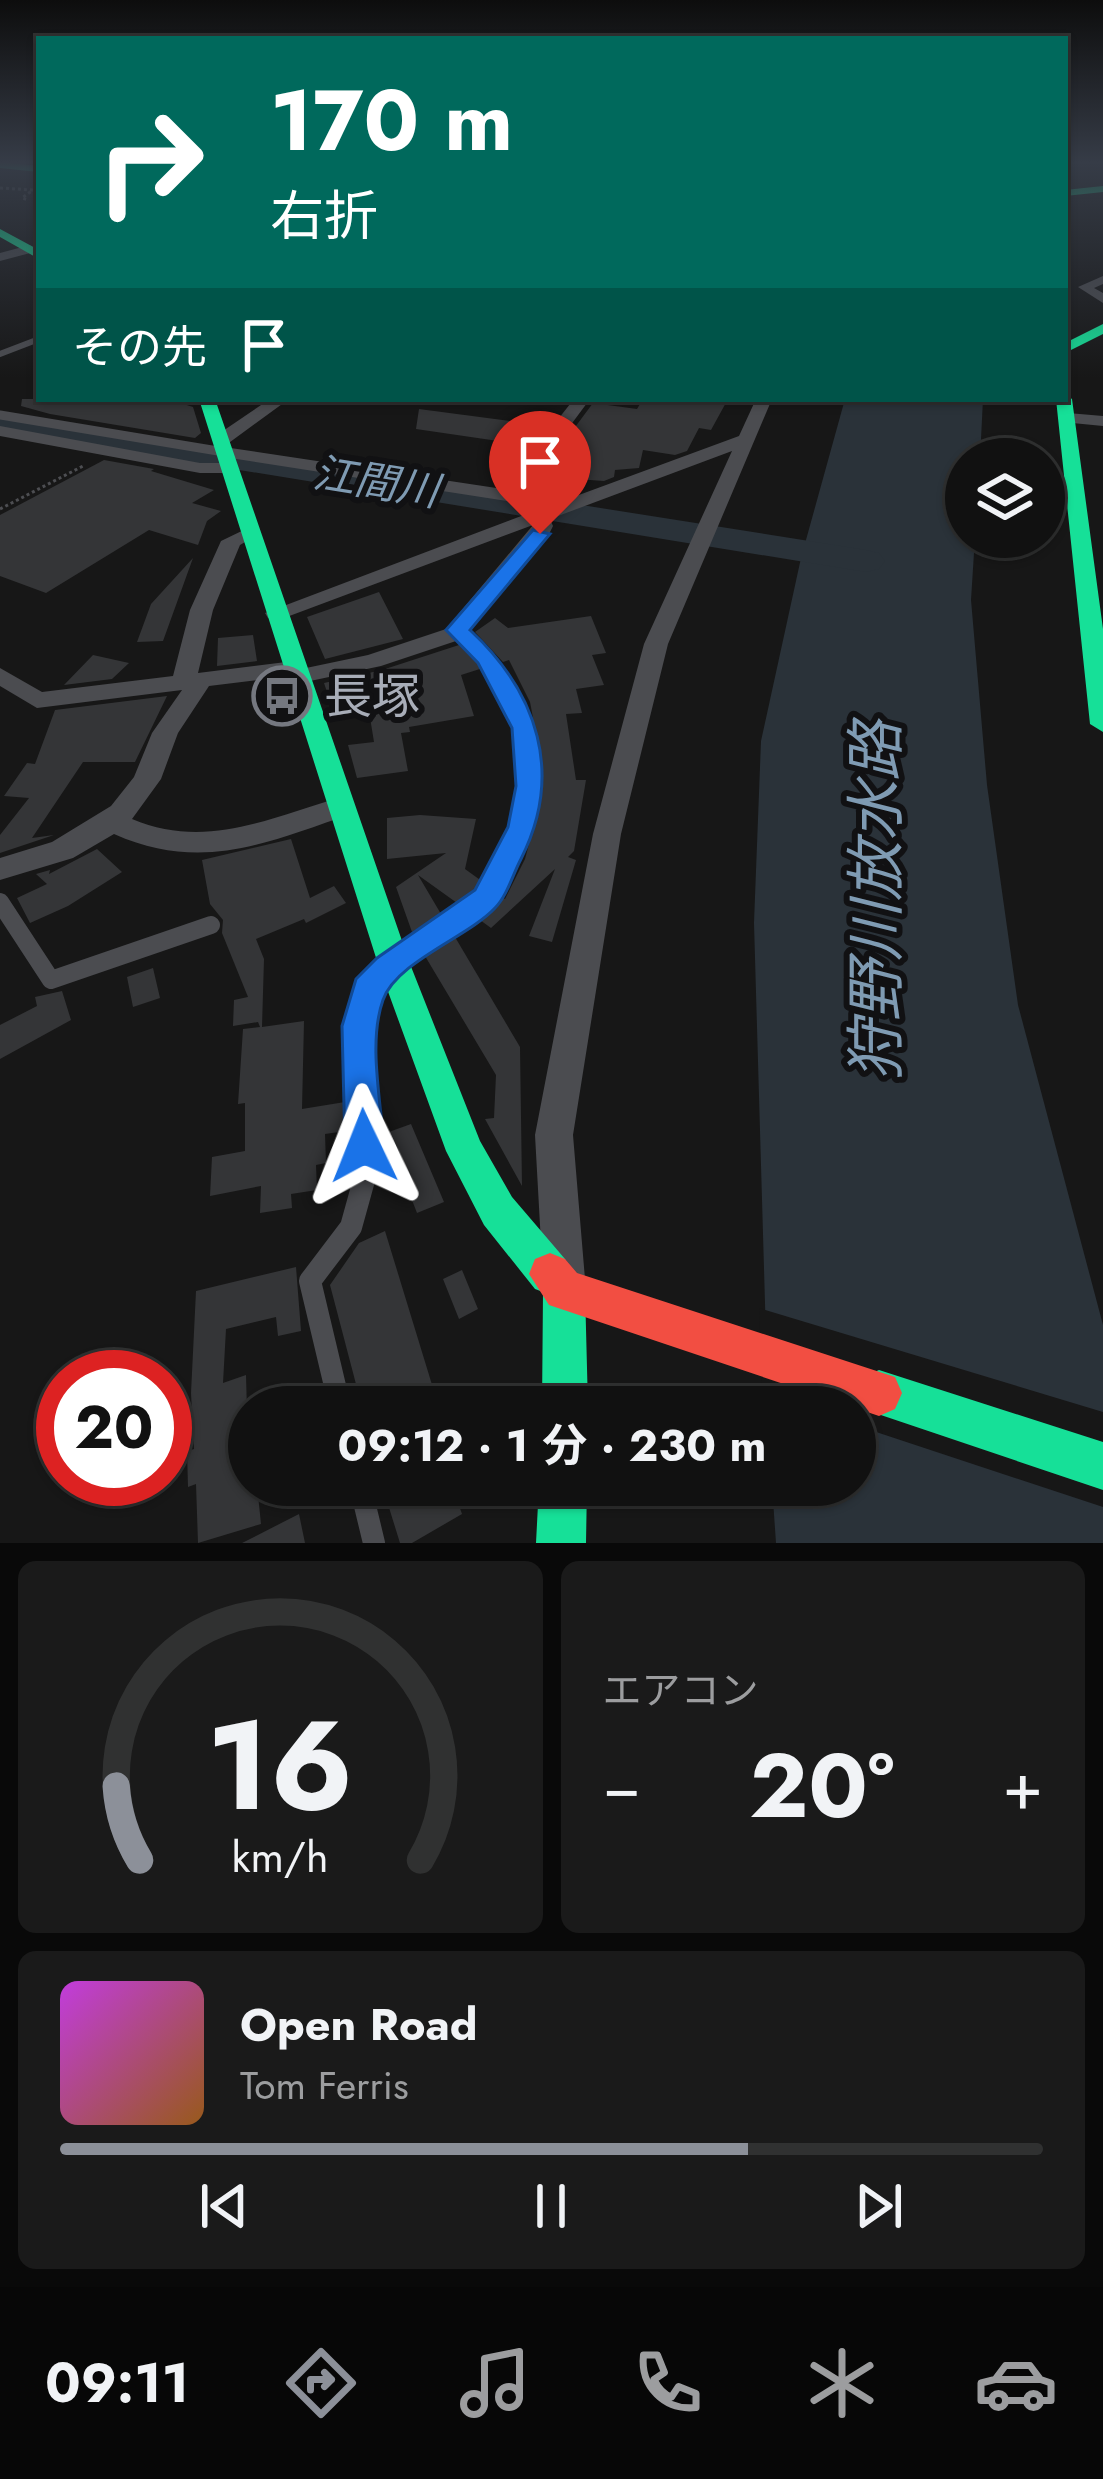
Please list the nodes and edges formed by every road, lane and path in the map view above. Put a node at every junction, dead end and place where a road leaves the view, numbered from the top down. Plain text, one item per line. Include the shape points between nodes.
1 (3, 234) edge
2 (34, 252) edge
3 (0, 257) edge
4 (1103, 280) edge
5 (1103, 299) edge
6 (1103, 328) edge
7 (36, 340) edge
8 (1068, 345) edge
9 (0, 354) edge
10 (208, 402) edge
11 (278, 402) edge
12 (580, 402) edge
13 (763, 402) edge
14 (1066, 409) edge
15 (0, 415) edge
16 (1103, 421) edge
17 (0, 431) edge
18 (745, 440) junction
19 (115, 450) junction
20 (225, 456) junction
21 (508, 496) junction
22 (569, 507) junction
23 (0, 509) edge
24 (540, 518) junction
25 (250, 533) junction
26 (276, 613) junction
27 (1096, 625) edge
28 (457, 630) junction
29 (295, 672) junction
30 (0, 675) edge
31 (192, 682) junction
32 (1103, 724) edge
33 (340, 807) junction
34 (108, 820) junction
35 (0, 869) edge
36 (0, 902) edge
37 (211, 925) dead end
38 (394, 964) junction
39 (564, 1290) junction
40 (335, 1386) edge
41 (565, 1386) edge
42 (1103, 1466) edge
43 (364, 1506) edge
44 (562, 1506) edge
45 (374, 1543) edge
46 (561, 1543) edge

1 - 2 main road
2 - 3 street
4 - 5 street via 1084,287
6 - 8 main road
7 - 9 lane
10 - 20 main road
11 - 20 street
12 - 21 street
13 - 18 street
14 - 16 street
14 - 27 main road
15 - 20 lane
17 - 19 street
18 - 22 street
18 - 39 street via 656,644 607,834 554,1135
19 - 20 street via 200,468
19 - 23 path
20 - 21 street
20 - 25 main road
21 - 22 street
22 - 24 street
24 - 26 street
24 - 28 street via 540,534
25 - 26 main road
25 - 31 street via 231,541 190,634
26 - 29 main road
27 - 32 main road
28 - 29 street via 373,661
28 - 38 lane via 489,660 525,728 530,786 523,827 486,898
29 - 31 street
29 - 33 main road
30 - 31 street via 38,700
31 - 34 street via 146,782
33 - 34 street via 206,847 158,842
33 - 38 main road
34 - 35 street via 55,856
36 - 37 lane via 51,980
38 - 39 main road via 465,1151 498,1211
38 - 40 lane via 362,1004 362,1200 310,1281
39 - 41 main road
39 - 42 main road
43 - 45 lane
44 - 46 main road

